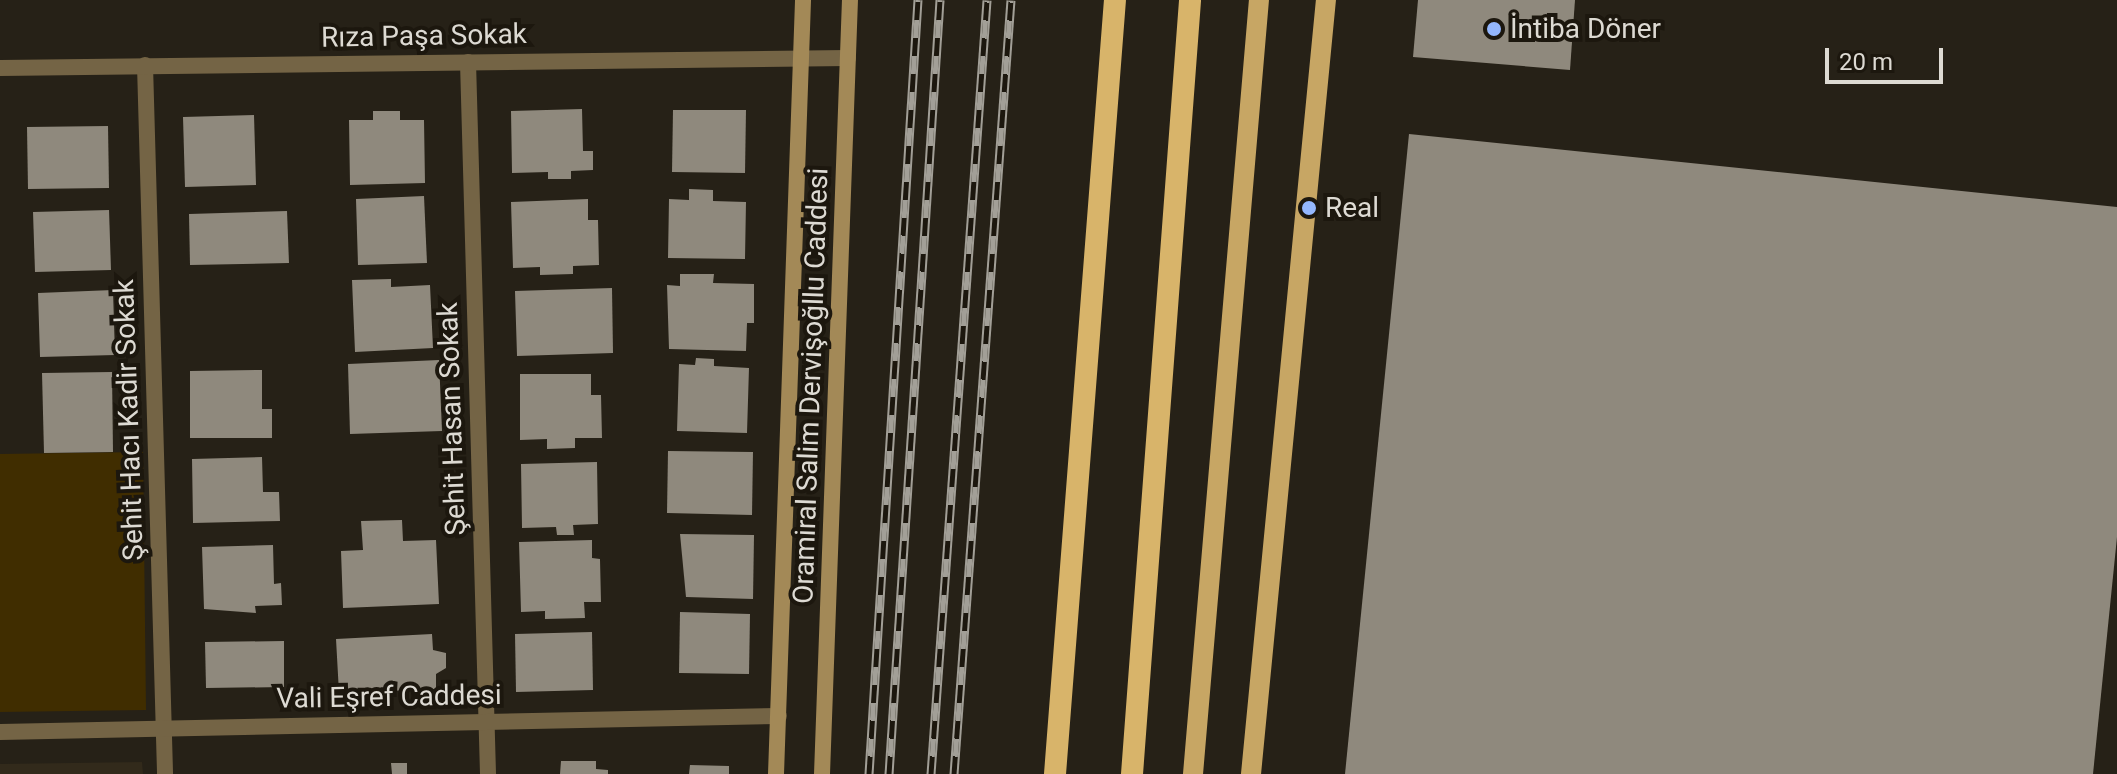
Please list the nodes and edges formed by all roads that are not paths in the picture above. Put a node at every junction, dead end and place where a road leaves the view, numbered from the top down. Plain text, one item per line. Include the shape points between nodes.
1 (803, 0) edge
2 (850, 0) edge
3 (1115, 0) edge
4 (1190, 0) edge
5 (1259, 0) edge
6 (1326, 0) edge
7 (801, 58) junction
8 (848, 58) junction
9 (468, 62) junction
10 (145, 65) junction
11 (0, 68) edge
12 (779, 716) junction
13 (487, 720) junction
14 (164, 729) junction
15 (0, 732) edge
16 (1251, 770) edge
17 (165, 774) edge
18 (488, 774) edge
19 (776, 774) edge
20 (822, 774) edge
21 (1055, 774) edge
22 (1132, 774) edge
23 (1193, 774) edge

1 - 7 main road, Oramiral Salim Dervişoğllu Caddesi
2 - 8 main road, Oramiral Salim Dervişoğllu Caddesi
3 - 21 highway
4 - 22 highway
5 - 23 main road
6 - 16 main road
7 - 8 street, Rıza Paşa Sokak
7 - 9 street, Rıza Paşa Sokak
7 - 12 main road, Oramiral Salim Dervişoğllu Caddesi
8 - 20 main road, Oramiral Salim Dervişoğllu Caddesi
9 - 10 street, Rıza Paşa Sokak
9 - 13 street, Şehit Hasan Sokak
10 - 11 street, Rıza Paşa Sokak
10 - 14 street, Şehit Hacı Kadir Sokak
12 - 13 street, Vali Eşref Caddesi
12 - 19 main road, Oramiral Salim Dervişoğllu Caddesi
13 - 14 street, Vali Eşref Caddesi
13 - 18 street, Şehit Hasan Sokak
14 - 15 street, Vali Eşref Caddesi
14 - 17 street, Şehit Hacı Kadir Sokak

